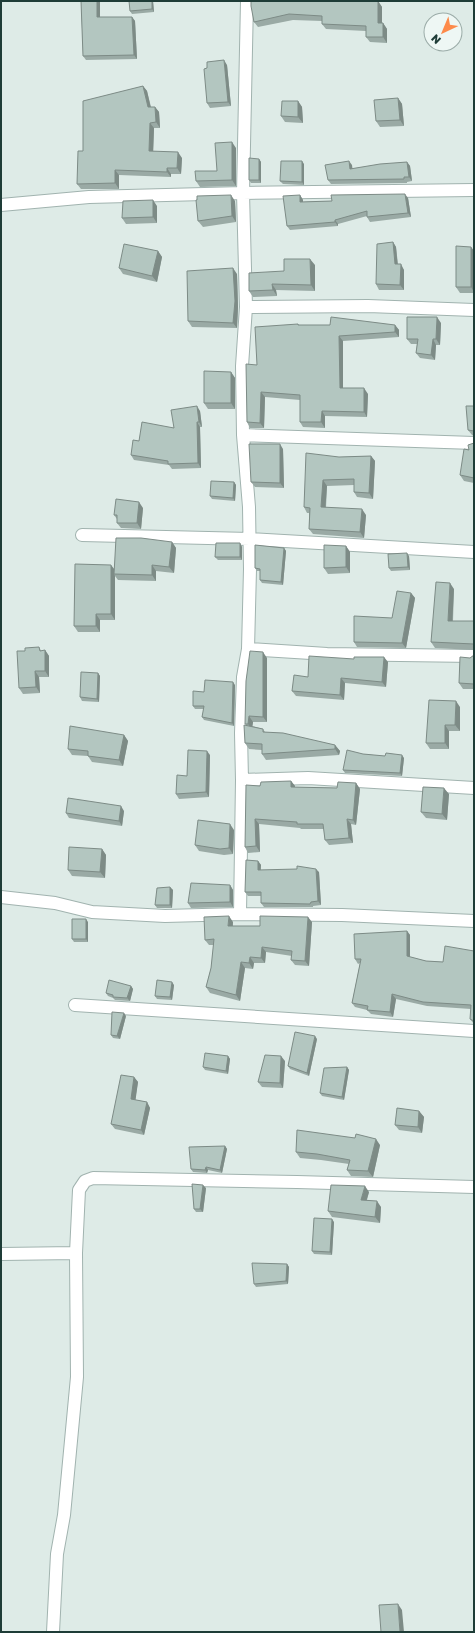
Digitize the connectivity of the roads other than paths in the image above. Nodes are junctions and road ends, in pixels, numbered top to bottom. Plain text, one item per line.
1 (247, 1) edge
2 (474, 190) edge
3 (243, 193) junction
4 (1, 205) edge
5 (246, 307) junction
6 (474, 310) edge
7 (242, 435) junction
8 (474, 443) edge
9 (82, 535) dead end
10 (250, 539) junction
11 (474, 552) edge
12 (248, 649) junction
13 (474, 656) edge
14 (242, 780) junction
15 (474, 788) edge
16 (1, 897) edge
17 (240, 914) junction
18 (474, 921) edge
19 (75, 1005) dead end
20 (474, 1031) edge
21 (474, 1187) edge
22 (76, 1253) junction
23 (1, 1254) edge
24 (53, 1632) edge

1 - 3 street
2 - 3 street
3 - 4 street
3 - 5 street
5 - 6 street
5 - 7 street
7 - 8 street
7 - 10 street
9 - 10 street
10 - 11 street
10 - 12 street
12 - 13 street
12 - 14 street
14 - 15 street
14 - 17 street
16 - 17 street
17 - 18 street
19 - 20 street
21 - 22 street
22 - 23 street
22 - 24 street

